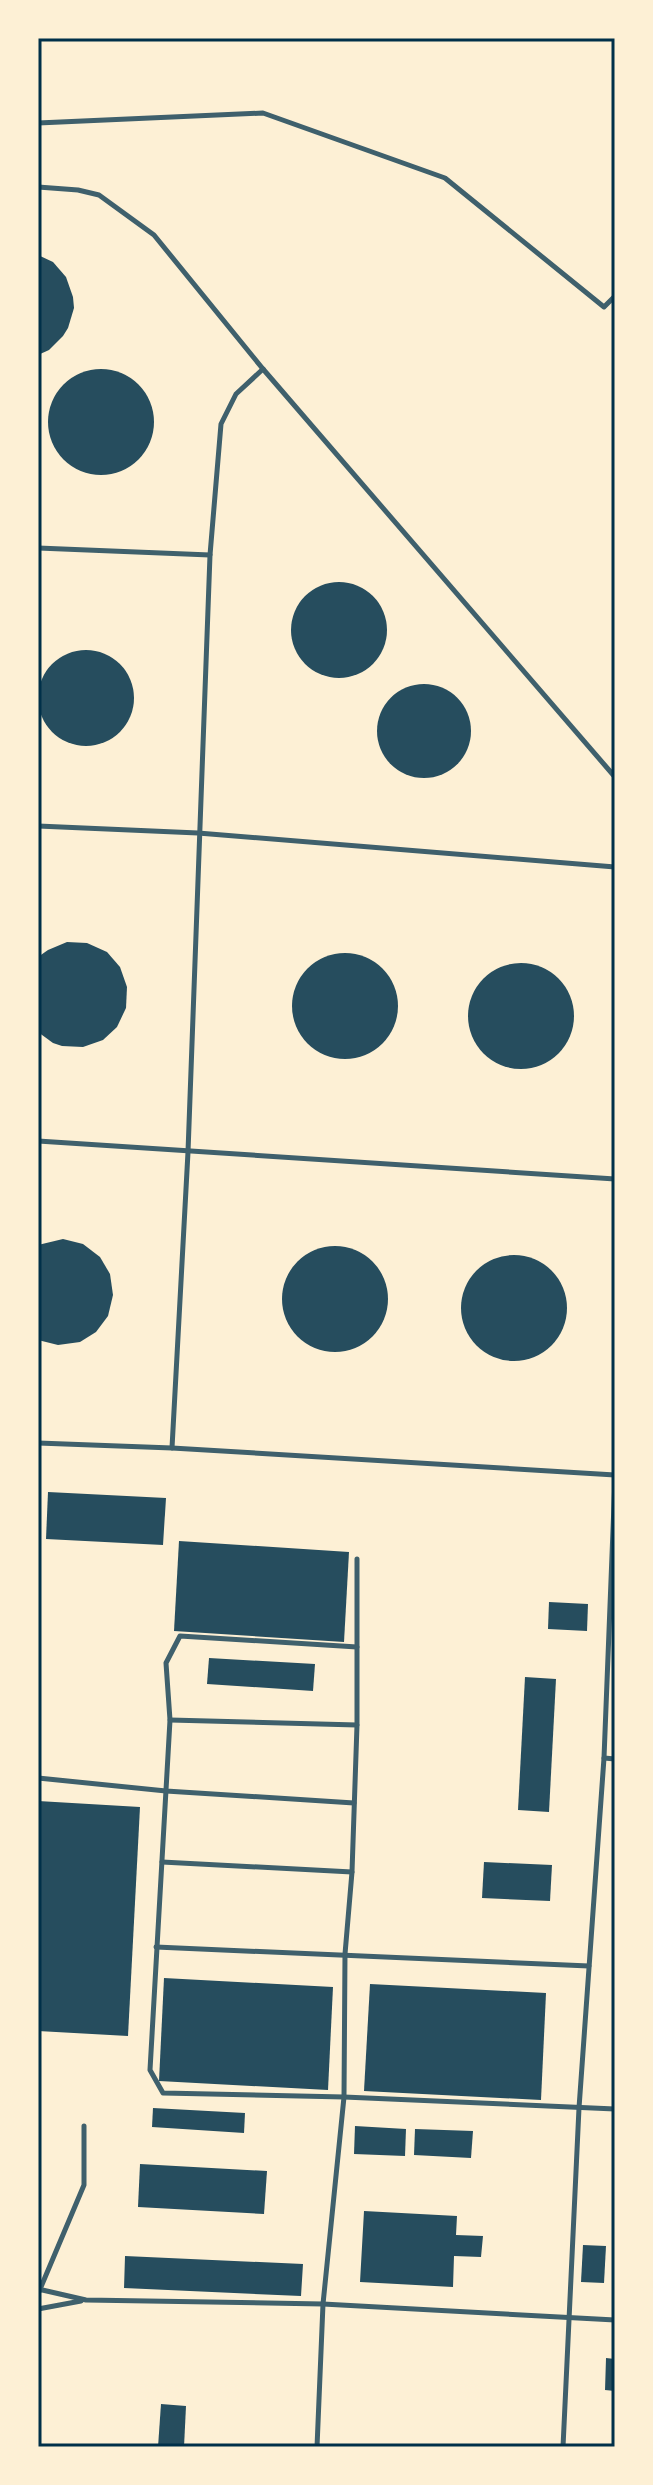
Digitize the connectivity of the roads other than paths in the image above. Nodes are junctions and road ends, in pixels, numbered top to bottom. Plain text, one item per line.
1 (38, 123) edge
2 (38, 187) edge
3 (615, 296) edge
4 (263, 369) junction
5 (38, 548) edge
6 (210, 555) junction
7 (615, 777) edge
8 (38, 826) edge
9 (198, 833) junction
10 (615, 867) edge
11 (38, 1141) edge
12 (188, 1152) junction
13 (615, 1179) edge
14 (38, 1443) edge
15 (172, 1448) junction
16 (615, 1477) edge
17 (357, 1559) dead end
18 (357, 1647) junction
19 (170, 1720) junction
20 (357, 1725) junction
21 (604, 1758) junction
22 (615, 1759) edge
23 (38, 1778) edge
24 (166, 1791) junction
25 (354, 1803) junction
26 (162, 1862) junction
27 (352, 1872) junction
28 (156, 1947) junction
29 (345, 1954) junction
30 (589, 1966) junction
31 (344, 2097) junction
32 (579, 2108) junction
33 (615, 2109) edge
34 (84, 2126) dead end
35 (38, 2291) edge
36 (86, 2300) junction
37 (323, 2304) junction
38 (38, 2309) edge
39 (569, 2318) junction
40 (615, 2320) edge
41 (317, 2447) edge
42 (563, 2447) edge

1 - 3 lane
2 - 4 lane
4 - 6 lane
4 - 7 lane
5 - 6 lane
6 - 9 lane
8 - 9 lane
9 - 10 lane
9 - 12 lane
11 - 12 lane
12 - 13 lane
12 - 15 lane
14 - 15 lane
15 - 16 lane
16 - 21 lane
17 - 18 lane
18 - 19 lane
18 - 20 lane
19 - 20 lane
19 - 24 lane
20 - 25 lane
21 - 22 lane
21 - 30 lane
23 - 24 lane
24 - 25 lane
24 - 26 lane
25 - 27 lane
26 - 27 lane
26 - 28 lane
27 - 29 lane
28 - 29 lane
28 - 31 lane
29 - 30 lane
29 - 31 lane
30 - 32 lane
31 - 32 lane
31 - 37 lane
32 - 33 lane
32 - 39 lane
34 - 35 lane
35 - 36 lane
36 - 37 lane
36 - 38 lane
37 - 39 lane
37 - 41 lane
39 - 40 lane
39 - 42 lane

